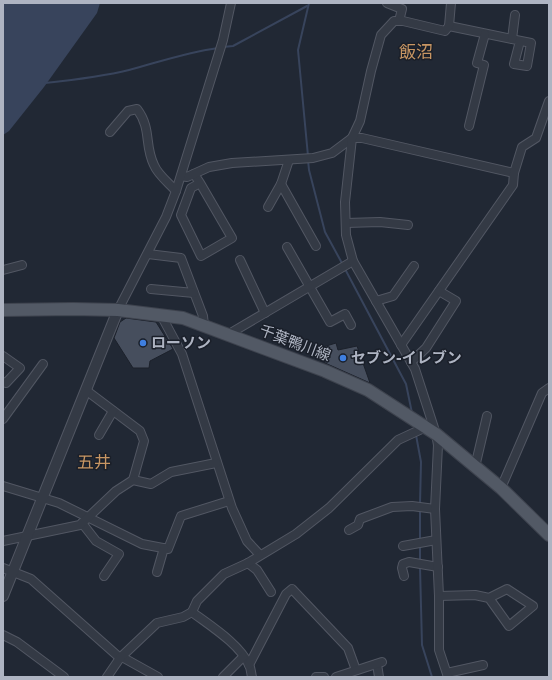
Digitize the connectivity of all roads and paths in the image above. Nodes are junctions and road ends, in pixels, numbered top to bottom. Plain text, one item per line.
1 (231, 3) edge
2 (387, 3) edge
3 (451, 3) edge
4 (515, 16) dead end
5 (399, 21) junction
6 (449, 26) junction
7 (485, 34) junction
8 (549, 101) edge
9 (469, 126) dead end
10 (110, 132) dead end
11 (352, 138) junction
12 (289, 160) junction
13 (194, 174) junction
14 (514, 174) junction
15 (181, 176) junction
16 (200, 182) junction
17 (281, 184) junction
18 (176, 191) junction
19 (268, 208) dead end
20 (346, 223) junction
21 (408, 225) dead end
22 (287, 246) dead end
23 (316, 246) dead end
24 (148, 254) junction
25 (240, 260) dead end
26 (353, 261) junction
27 (22, 265) dead end
28 (414, 266) dead end
29 (3, 270) edge
30 (310, 286) junction
31 (151, 289) dead end
32 (439, 290) junction
33 (194, 293) junction
34 (376, 301) junction
35 (3, 310) edge
36 (118, 310) junction
37 (265, 313) junction
38 (161, 315) junction
39 (204, 324) junction
40 (351, 325) dead end
41 (229, 334) junction
42 (401, 345) junction
43 (3, 356) edge
44 (411, 362) junction
45 (43, 364) dead end
46 (3, 382) edge
47 (549, 388) edge
48 (86, 391) junction
49 (114, 411) junction
50 (487, 416) dead end
51 (3, 420) edge
52 (426, 428) junction
53 (436, 434) junction
54 (99, 435) dead end
55 (216, 463) junction
56 (475, 467) junction
57 (133, 480) junction
58 (3, 486) edge
59 (501, 488) junction
60 (43, 498) junction
61 (229, 502) junction
62 (435, 509) junction
63 (85, 520) junction
64 (349, 530) dead end
65 (549, 535) edge
66 (28, 536) junction
67 (436, 540) junction
68 (3, 541) edge
69 (403, 546) dead end
70 (164, 548) junction
71 (260, 555) junction
72 (248, 563) junction
73 (438, 567) junction
74 (3, 568) edge
75 (13, 572) junction
76 (157, 572) dead end
77 (104, 576) dead end
78 (404, 576) dead end
79 (271, 592) dead end
80 (3, 596) edge
81 (439, 596) junction
82 (489, 598) junction
83 (192, 612) junction
84 (3, 635) edge
85 (243, 657) junction
86 (121, 658) junction
87 (249, 665) junction
88 (484, 665) dead end
89 (356, 670) junction
90 (448, 675) edge
91 (64, 677) edge
92 (107, 677) edge
93 (158, 677) edge
94 (222, 677) edge
95 (252, 677) edge
96 (316, 677) edge
97 (324, 677) edge
98 (336, 677) edge
99 (379, 677) edge

1 - 15 street
2 - 5 street
3 - 6 street
4 - 7 street
5 - 6 street
5 - 11 street
6 - 7 street
7 - 9 street
8 - 14 street
10 - 18 street
11 - 12 street
11 - 14 street
11 - 20 street
12 - 13 street
12 - 17 street
13 - 15 street
13 - 16 street
14 - 32 street
15 - 18 street
16 - 16 street
17 - 19 street
17 - 23 street
18 - 24 street
20 - 21 street
20 - 26 street
22 - 30 street
24 - 33 street
24 - 36 street
25 - 37 street
26 - 30 street
26 - 34 street
27 - 29 street
28 - 34 street
30 - 37 street
30 - 40 street
31 - 33 street
32 - 42 street
32 - 44 street
33 - 39 street
34 - 42 street
35 - 36 main road, 千葉鴨川線
36 - 38 main road, 千葉鴨川線
36 - 48 street
37 - 41 street
38 - 39 main road, 千葉鴨川線
38 - 55 street
39 - 41 main road, 千葉鴨川線
41 - 52 main road, 千葉鴨川線
42 - 44 street
43 - 46 street
44 - 53 street
45 - 51 street
47 - 59 street
48 - 49 street
48 - 60 street
49 - 54 street
49 - 57 street
50 - 56 street
52 - 53 main road, 千葉鴨川線
52 - 71 street
53 - 56 main road, 千葉鴨川線
53 - 62 street
55 - 57 street
55 - 61 street
56 - 59 main road, 千葉鴨川線
57 - 63 street
58 - 60 street
59 - 65 main road, 千葉鴨川線
60 - 63 street
60 - 66 street
61 - 70 street
61 - 71 street
62 - 64 street
62 - 67 street
63 - 66 street
63 - 70 street
63 - 77 street
66 - 68 street
66 - 75 street
67 - 69 street
67 - 73 street
70 - 76 street
71 - 72 street
72 - 79 street
72 - 83 street
73 - 78 street
73 - 81 street
74 - 75 street
75 - 80 street
75 - 86 street
81 - 82 street
81 - 90 street
82 - 82 street
83 - 85 street
83 - 86 street
84 - 91 street
85 - 87 street
85 - 94 street
86 - 92 street
86 - 93 street
87 - 89 street
87 - 95 street
88 - 90 street
89 - 98 street
89 - 99 street
96 - 97 street

